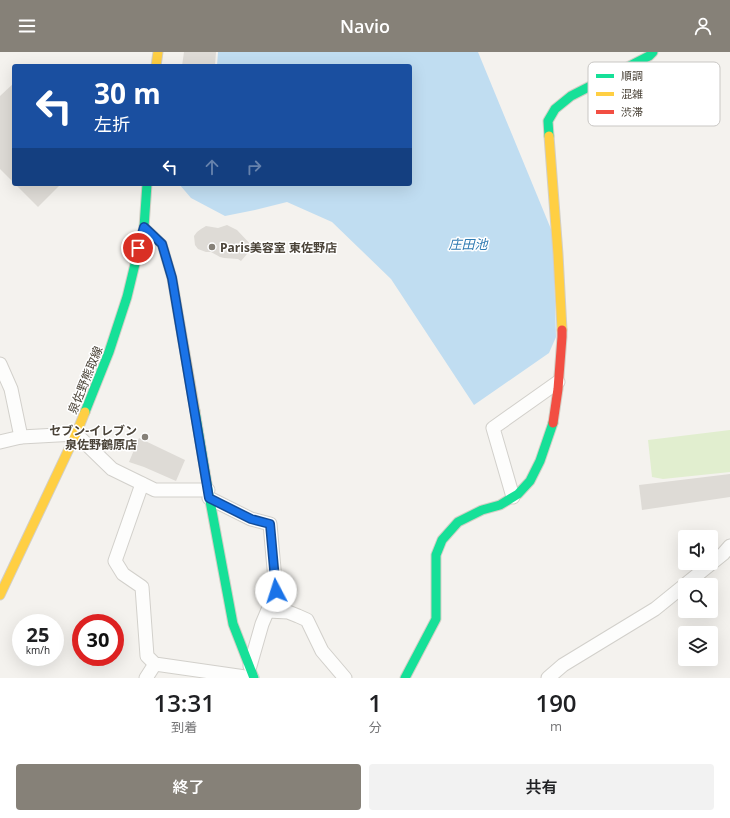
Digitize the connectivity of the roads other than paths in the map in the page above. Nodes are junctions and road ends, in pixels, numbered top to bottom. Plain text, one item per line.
1 (158, 52) edge
2 (653, 52) edge
3 (637, 62) edge
4 (156, 64) edge
5 (588, 87) edge
6 (147, 186) edge
7 (144, 227) junction
8 (0, 364) edge
9 (558, 382) junction
10 (76, 434) junction
11 (21, 437) junction
12 (0, 442) edge
13 (142, 484) junction
14 (208, 494) junction
15 (513, 497) junction
16 (730, 546) edge
17 (0, 595) edge
18 (268, 610) junction
19 (155, 664) junction
20 (252, 674) edge
21 (146, 678) edge
22 (344, 678) edge
23 (405, 678) edge
24 (548, 678) edge

1 - 4 street
2 - 3 street
5 - 9 street
6 - 7 street, 泉佐野熊取線
7 - 10 street, 泉佐野熊取線
7 - 14 street
8 - 11 street
9 - 15 street
9 - 15 street
10 - 11 street
10 - 13 street
10 - 17 street, 泉佐野熊取線
11 - 12 street
13 - 14 street
13 - 19 street
14 - 18 street
14 - 20 street
15 - 23 street
16 - 24 street
18 - 20 street
18 - 22 street
19 - 20 street
19 - 21 street

